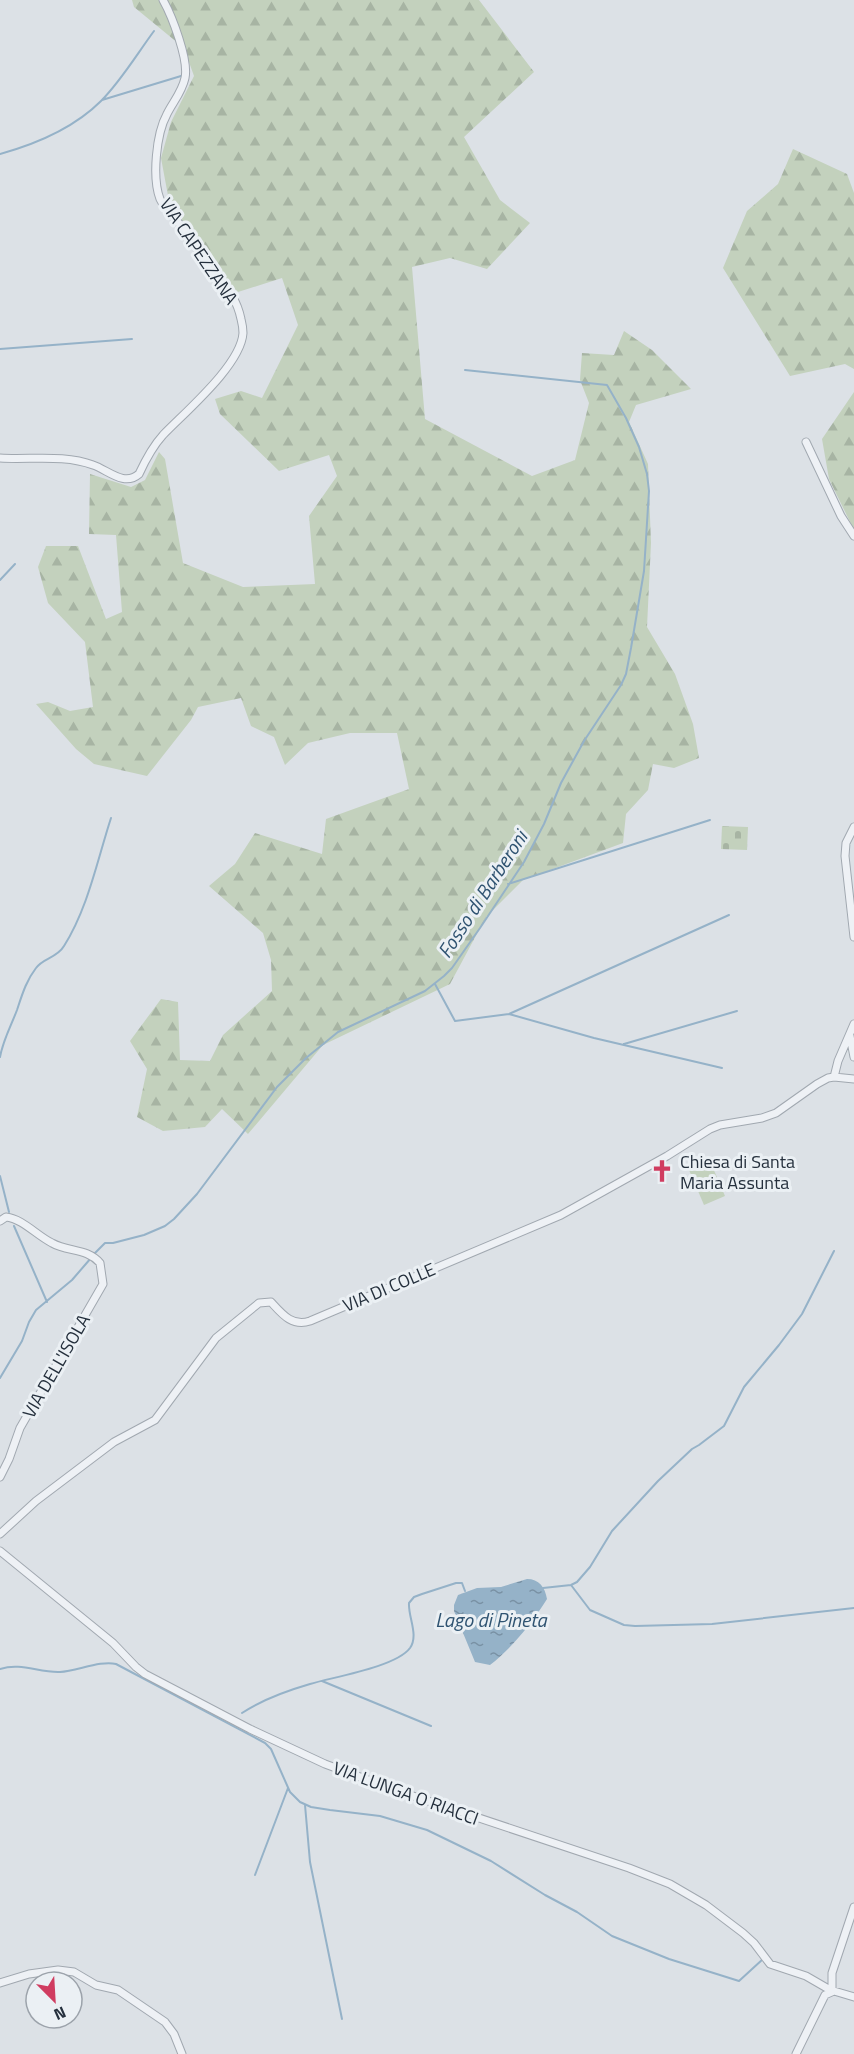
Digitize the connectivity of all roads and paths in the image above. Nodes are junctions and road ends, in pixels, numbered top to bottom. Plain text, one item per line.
1 (163, 0) edge
2 (806, 442) dead end
3 (0, 458) edge
4 (854, 536) edge
5 (854, 827) edge
6 (854, 937) edge
7 (854, 1024) edge
8 (850, 1034) junction
9 (854, 1057) edge
10 (834, 1077) junction
11 (854, 1079) edge
12 (0, 1221) edge
13 (0, 1477) edge
14 (0, 1534) edge
15 (0, 1551) edge
16 (854, 1907) edge
17 (0, 1983) edge
18 (832, 1991) junction
19 (852, 1996) edge
20 (182, 2054) edge
21 (796, 2054) edge

1 - 3 street, VIA CAPEZZANA
2 - 4 street
5 - 6 street
7 - 8 street
8 - 9 street
8 - 10 street
10 - 11 street
10 - 14 street, VIA DI COLLE
12 - 13 street, VIA DELL'ISOLA
15 - 18 street, VIA LUNGA O RIACCI
16 - 18 street
17 - 20 street
18 - 19 street, VIA LUNGA O RIACCI
18 - 21 street

